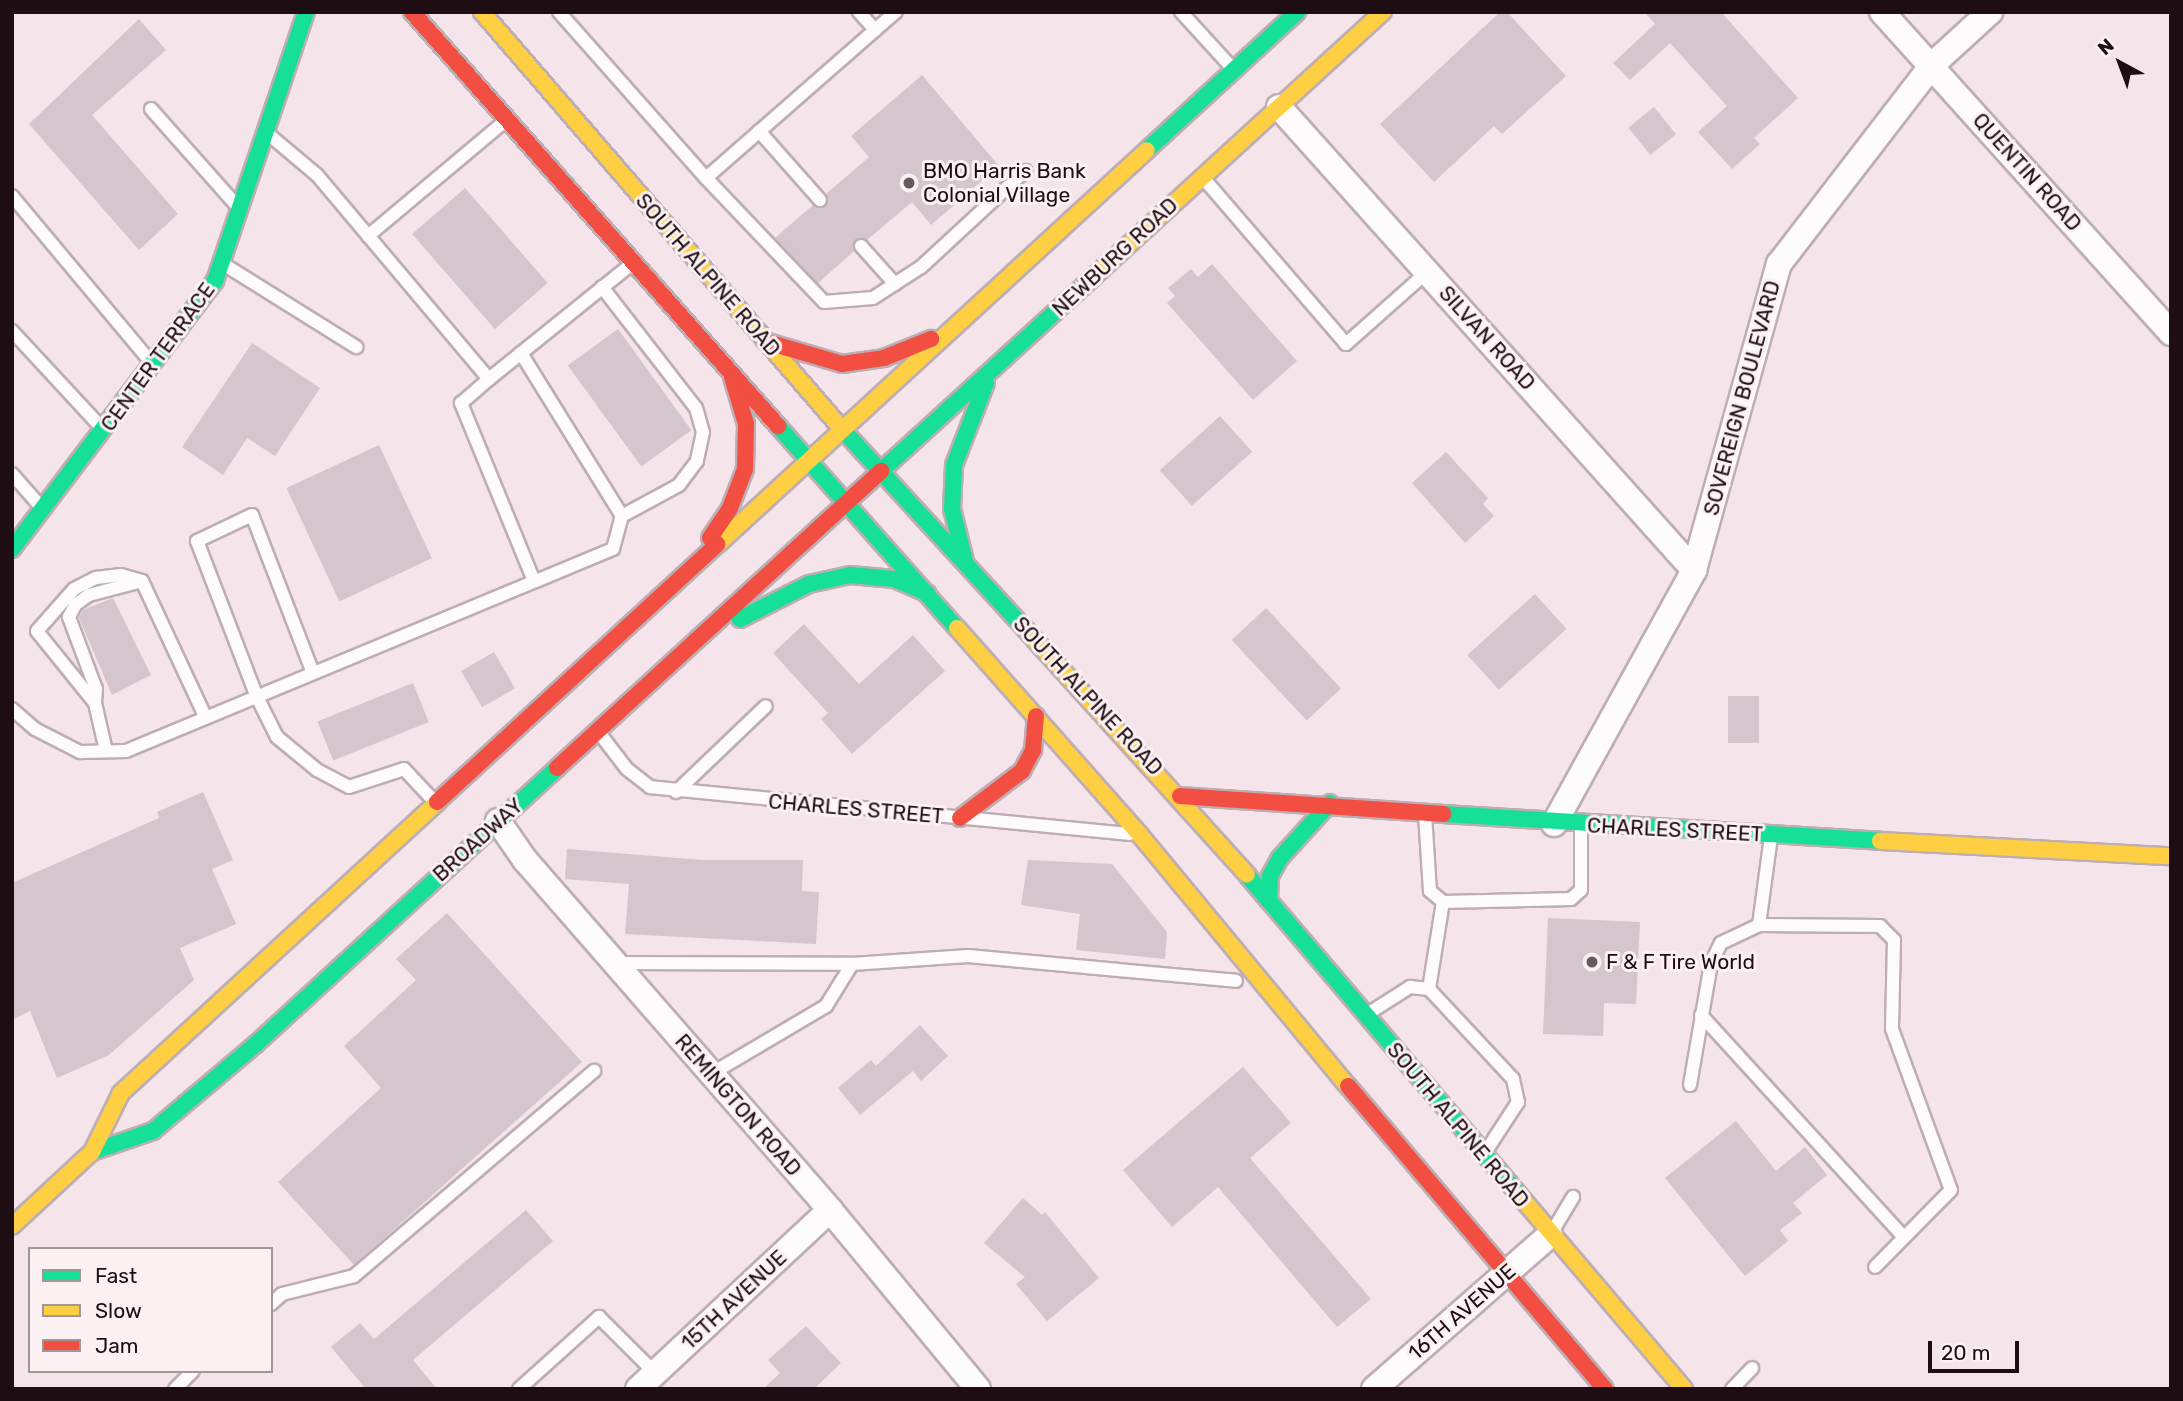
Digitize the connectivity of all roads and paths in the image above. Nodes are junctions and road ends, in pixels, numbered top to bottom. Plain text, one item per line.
1 (293, 12) edge
2 (306, 12) edge
3 (412, 12) edge
4 (482, 12) edge
5 (559, 12) edge
6 (859, 12) edge
7 (896, 12) edge
8 (1181, 12) edge
9 (1297, 12) edge
10 (1383, 12) edge
11 (1882, 12) edge
12 (1990, 12) edge
13 (875, 30) junction
14 (293, 51) junction
15 (1932, 65) junction
16 (1234, 70) junction
17 (1279, 107) junction
18 (151, 109) dead end
19 (506, 120) junction
20 (760, 131) junction
21 (266, 132) junction
22 (1026, 171) dead end
23 (1203, 177) junction
24 (706, 178) junction
25 (12, 195) edge
26 (820, 200) dead end
27 (240, 209) junction
28 (368, 236) junction
29 (861, 246) dead end
30 (633, 262) junction
31 (221, 263) junction
32 (1427, 272) junction
33 (895, 284) junction
34 (602, 287) junction
35 (955, 328) junction
36 (12, 331) edge
37 (2171, 333) edge
38 (764, 340) junction
39 (356, 347) dead end
40 (521, 353) junction
41 (153, 364) junction
42 (994, 368) junction
43 (730, 370) junction
44 (489, 379) junction
45 (104, 430) junction
46 (842, 431) junction
47 (811, 461) junction
48 (880, 473) junction
49 (12, 474) edge
50 (848, 502) junction
51 (44, 510) junction
52 (622, 516) junction
53 (12, 549) edge
54 (966, 564) junction
55 (694, 566) junction
56 (1694, 570) junction
57 (142, 581) junction
58 (534, 581) junction
59 (930, 594) junction
60 (680, 656) junction
61 (313, 673) junction
62 (257, 697) junction
63 (95, 703) junction
64 (766, 706) dead end
65 (12, 709) edge
66 (1036, 716) junction
67 (206, 718) junction
68 (598, 730) junction
69 (106, 751) junction
70 (676, 792) junction
71 (1180, 796) junction
72 (435, 802) junction
73 (1330, 803) junction
74 (1425, 812) junction
75 (960, 818) junction
76 (498, 821) junction
77 (1554, 824) junction
78 (1581, 825) junction
79 (1140, 835) junction
80 (1771, 835) junction
81 (2171, 856) edge
82 (1269, 901) junction
83 (1443, 902) junction
84 (1759, 925) junction
85 (614, 963) junction
86 (852, 964) junction
87 (1236, 981) dead end
88 (1429, 989) junction
89 (1366, 1015) junction
90 (1701, 1015) junction
91 (594, 1071) dead end
92 (711, 1074) junction
93 (1690, 1085) dead end
94 (92, 1152) junction
95 (1484, 1154) junction
96 (1573, 1198) dead end
97 (830, 1210) junction
98 (12, 1226) edge
99 (1550, 1235) junction
100 (1904, 1237) junction
101 (1875, 1267) dead end
102 (1504, 1275) junction
103 (273, 1302) edge
104 (1752, 1368) dead end
105 (192, 1373) edge
106 (647, 1381) edge
107 (175, 1389) edge
108 (519, 1389) edge
109 (978, 1389) edge
110 (1374, 1389) edge
111 (1605, 1389) edge
112 (1684, 1389) edge
113 (1732, 1389) edge

1 - 14 main road
2 - 14 main road, CENTER TERRACE
3 - 19 main road
4 - 38 main road, SOUTH ALPINE ROAD
5 - 24 lane
6 - 13 lane
7 - 13 lane
8 - 16 lane
9 - 16 main road
10 - 17 main road, NEWBURG ROAD
11 - 15 street, QUENTIN ROAD
12 - 15 street, SOVEREIGN BOULEVARD
13 - 20 lane
14 - 21 main road, CENTER TERRACE
15 - 37 street, QUENTIN ROAD
15 - 56 street, SOVEREIGN BOULEVARD
16 - 35 main road
17 - 23 main road, NEWBURG ROAD
17 - 32 street, SILVAN ROAD
18 - 27 lane
19 - 28 lane
19 - 30 main road
20 - 24 lane
20 - 26 lane
21 - 27 main road, CENTER TERRACE
21 - 28 lane
22 - 33 lane
23 - 32 lane
23 - 42 main road, NEWBURG ROAD
24 - 33 lane
25 - 41 lane
27 - 31 main road, CENTER TERRACE
28 - 44 lane
29 - 33 lane
30 - 34 lane
30 - 43 main road
31 - 39 lane
31 - 41 main road, CENTER TERRACE
32 - 56 street, SILVAN ROAD
34 - 40 lane
34 - 52 lane
35 - 38 main road
35 - 46 main road
36 - 45 lane
38 - 46 main road, SOUTH ALPINE ROAD
40 - 44 lane
40 - 52 lane
41 - 45 main road, CENTER TERRACE
42 - 48 main road, NEWBURG ROAD
42 - 54 main road
43 - 47 main road
43 - 55 main road
44 - 58 lane
45 - 51 main road, CENTER TERRACE
46 - 47 main road
46 - 48 main road, SOUTH ALPINE ROAD
47 - 50 main road
47 - 55 main road, BROADWAY
48 - 50 main road, NEWBURG ROAD
48 - 54 main road, SOUTH ALPINE ROAD
49 - 51 lane
50 - 59 main road
50 - 60 main road, BROADWAY
51 - 53 main road, CENTER TERRACE
52 - 58 lane
54 - 71 main road, SOUTH ALPINE ROAD
55 - 72 main road, BROADWAY
56 - 77 street, SOVEREIGN BOULEVARD
57 - 63 lane
57 - 63 lane
57 - 67 lane
58 - 61 lane
59 - 60 main road
59 - 66 main road
60 - 68 main road, BROADWAY
61 - 62 lane
61 - 62 lane
62 - 67 lane
62 - 72 lane
63 - 69 lane
64 - 70 lane
65 - 69 lane
66 - 75 main road
66 - 79 main road
67 - 69 lane
68 - 70 lane, CHARLES STREET
68 - 76 main road, BROADWAY
70 - 75 lane, CHARLES STREET
71 - 73 main road, CHARLES STREET
71 - 82 main road, SOUTH ALPINE ROAD
72 - 94 main road, BROADWAY
73 - 74 main road, CHARLES STREET
73 - 82 main road
74 - 77 main road, CHARLES STREET
74 - 83 lane
75 - 79 lane, CHARLES STREET
76 - 85 street, REMINGTON ROAD
76 - 94 main road, BROADWAY
77 - 78 main road, CHARLES STREET
78 - 80 main road, CHARLES STREET
78 - 83 lane
79 - 102 main road
80 - 81 main road, CHARLES STREET
80 - 84 lane
82 - 89 main road, SOUTH ALPINE ROAD
83 - 88 lane
84 - 90 lane
84 - 100 lane
85 - 86 lane
85 - 92 street, REMINGTON ROAD
86 - 87 lane
86 - 92 lane
88 - 89 lane
88 - 95 lane
89 - 95 main road, SOUTH ALPINE ROAD
90 - 93 lane
90 - 100 lane
91 - 103 lane
92 - 97 street, REMINGTON ROAD
94 - 98 main road, BROADWAY
95 - 99 main road, SOUTH ALPINE ROAD
96 - 99 lane
97 - 106 street, 15TH AVENUE
97 - 109 street, REMINGTON ROAD
99 - 102 street, 16TH AVENUE
99 - 112 main road, SOUTH ALPINE ROAD
100 - 101 lane
102 - 110 street, 16TH AVENUE
102 - 111 main road
104 - 113 lane
105 - 107 lane
106 - 108 lane

